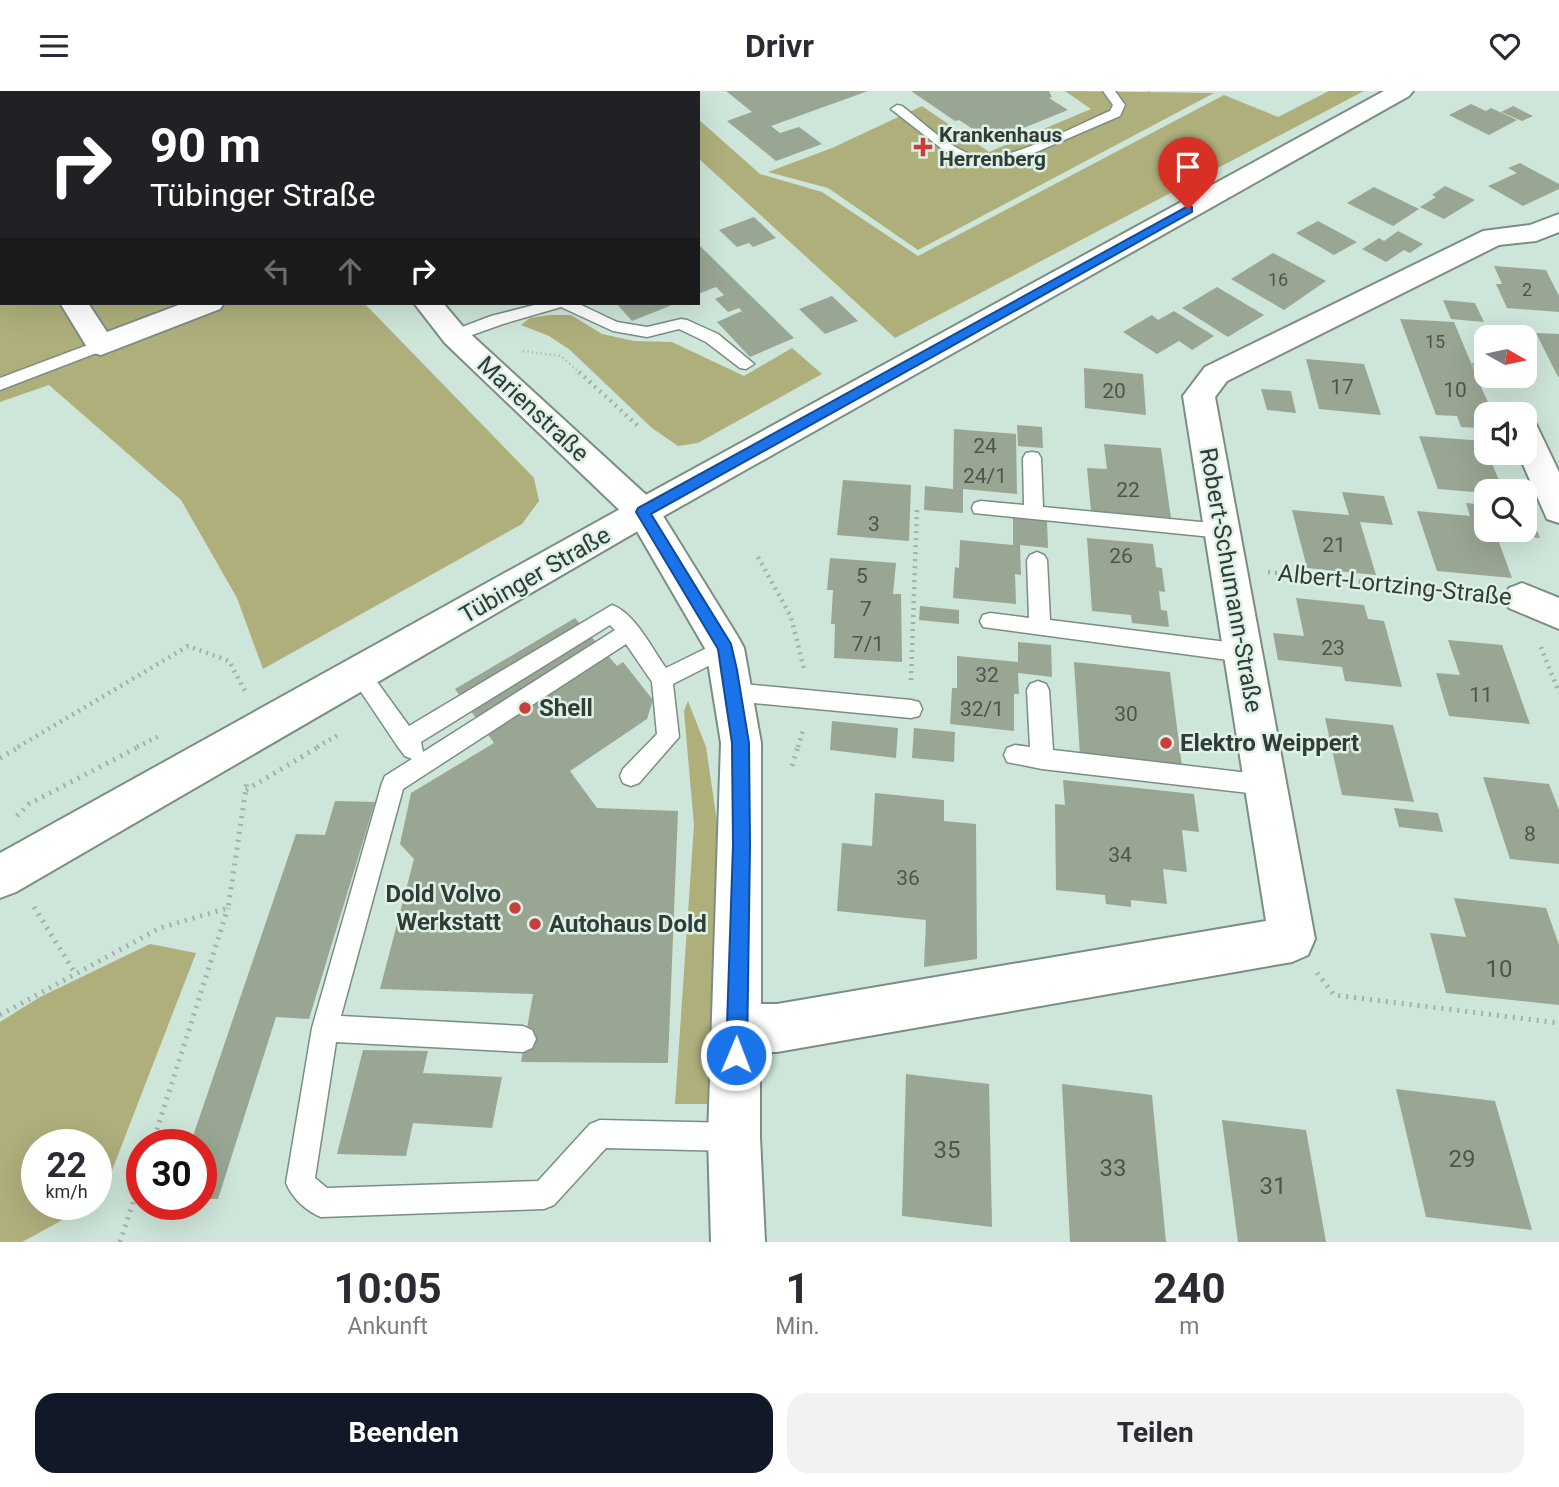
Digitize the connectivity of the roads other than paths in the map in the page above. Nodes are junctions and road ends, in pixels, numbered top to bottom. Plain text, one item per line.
1 (1109, 91) edge
2 (1401, 91) edge
3 (897, 109) dead end
4 (1551, 233) edge
5 (75, 305) edge
6 (205, 305) edge
7 (430, 305) edge
8 (552, 305) edge
9 (569, 305) edge
10 (455, 336) junction
11 (102, 345) junction
12 (746, 364) dead end
13 (0, 384) edge
14 (1032, 458) dead end
15 (1537, 460) edge
16 (981, 508) dead end
17 (1559, 510) edge
18 (643, 512) junction
19 (1034, 513) junction
20 (1225, 550) junction
21 (1037, 560) dead end
22 (1522, 598) road end
23 (1559, 614) edge
24 (990, 621) dead end
25 (1040, 628) junction
26 (629, 632) junction
27 (1243, 653) junction
28 (729, 670) junction
29 (360, 674) junction
30 (662, 680) junction
31 (1038, 690) dead end
32 (911, 709) road end
33 (406, 740) junction
34 (1015, 755) dead end
35 (1042, 759) junction
36 (425, 763) junction
37 (631, 776) dead end
38 (1266, 785) junction
39 (0, 877) edge
40 (326, 1028) junction
41 (737, 1028) junction
42 (523, 1039) dead end
43 (734, 1137) junction
44 (738, 1242) edge

1 - 3 lane
2 - 18 street, Tübinger Straße
4 - 20 street, Robert-Schumann-Straße
5 - 11 street
6 - 11 street
7 - 10 street, Marienstraße
8 - 10 lane
9 - 12 lane
10 - 18 street, Marienstraße
11 - 13 lane
14 - 19 lane
15 - 17 street
16 - 19 lane
18 - 28 street, Marienstraße
18 - 29 street, Tübinger Straße
19 - 20 lane
20 - 27 street, Robert-Schumann-Straße
21 - 25 lane
22 - 23 street, Albert-Lortzing-Straße
24 - 25 lane
25 - 27 lane
26 - 30 lane
26 - 33 lane
26 - 36 lane
27 - 38 street, Robert-Schumann-Straße
28 - 30 lane
28 - 32 lane
28 - 41 street
29 - 33 lane
29 - 39 street, Tübinger Straße
30 - 37 lane
31 - 35 lane
33 - 36 lane
34 - 35 lane
35 - 38 lane
36 - 40 lane
38 - 41 street, Robert-Schumann-Straße
40 - 42 lane
40 - 43 lane
41 - 43 street
43 - 44 street

